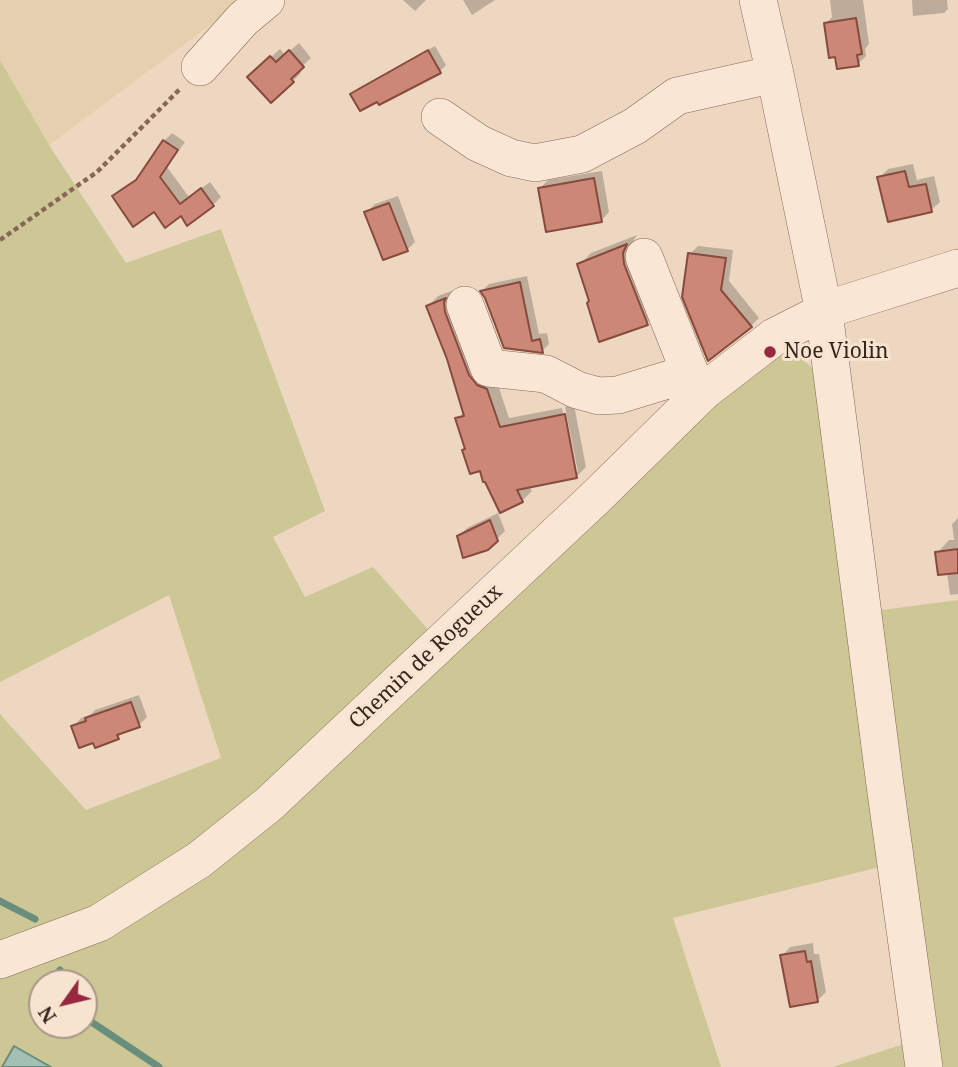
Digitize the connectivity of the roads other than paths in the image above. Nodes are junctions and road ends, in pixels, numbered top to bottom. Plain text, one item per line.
1 (266, 0) edge
2 (758, 0) edge
3 (200, 67) road end
4 (775, 74) junction
5 (440, 117) dead end
6 (644, 257) dead end
7 (958, 268) edge
8 (465, 305) dead end
9 (824, 312) junction
10 (697, 382) junction
11 (0, 960) edge
12 (924, 1067) edge

1 - 3 street
2 - 4 street
4 - 5 street
4 - 9 street
6 - 10 street
7 - 9 street, Chemin de Rogueux
8 - 10 street
9 - 10 street, Chemin de Rogueux
9 - 12 street
10 - 11 street, Chemin de Rogueux

